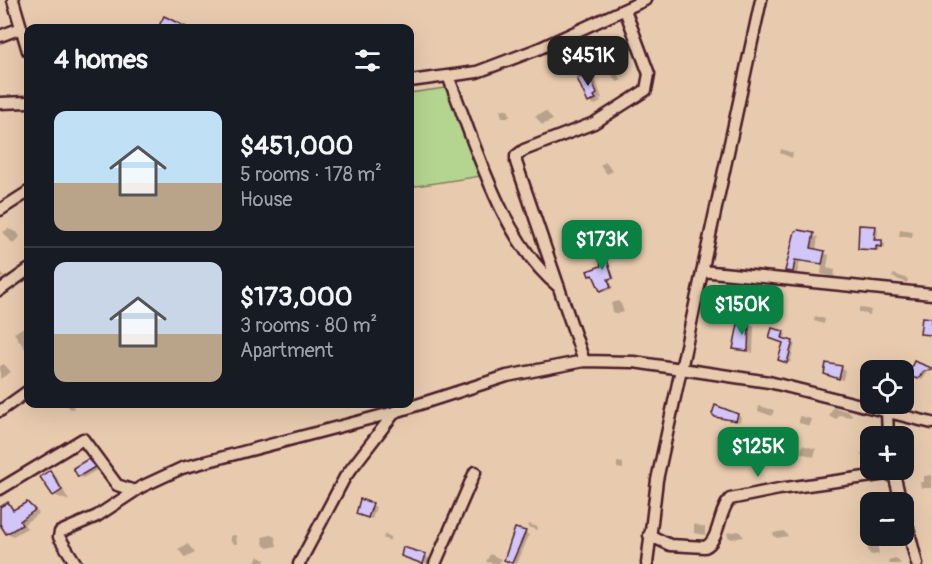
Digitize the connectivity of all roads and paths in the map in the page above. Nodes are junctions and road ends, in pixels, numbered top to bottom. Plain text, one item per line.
1 (13, 0) edge
2 (645, 0) edge
3 (761, 0) edge
4 (625, 10) junction
5 (21, 28) junction
6 (0, 36) edge
7 (24, 38) edge
8 (448, 76) junction
9 (414, 80) edge
10 (24, 102) edge
11 (0, 103) edge
12 (24, 195) edge
13 (0, 210) edge
14 (702, 271) junction
15 (24, 273) edge
16 (559, 287) junction
17 (0, 290) edge
18 (932, 294) edge
19 (584, 361) junction
20 (680, 368) junction
21 (24, 394) edge
22 (860, 405) edge
23 (414, 406) edge
24 (407, 408) edge
25 (0, 411) edge
26 (395, 412) junction
27 (895, 414) edge
28 (932, 423) edge
29 (475, 472) dead end
30 (860, 477) edge
31 (2, 484) edge
32 (135, 491) junction
33 (649, 535) junction
34 (912, 546) edge
35 (76, 564) edge
36 (299, 564) edge
37 (435, 564) edge
38 (646, 564) edge
39 (917, 564) edge

1 - 5 street
2 - 4 street
3 - 14 street
4 - 8 street
4 - 16 street
5 - 6 street
5 - 7 street
8 - 9 street
8 - 16 street
10 - 11 street
12 - 13 street
14 - 18 street
14 - 20 street
15 - 17 street
16 - 19 street
19 - 20 street
19 - 23 street
20 - 22 street
20 - 33 street
21 - 25 street
24 - 26 street
26 - 32 street
26 - 36 street
27 - 28 street
29 - 37 street
30 - 33 street
31 - 32 street
32 - 35 street
33 - 38 street
34 - 39 street

